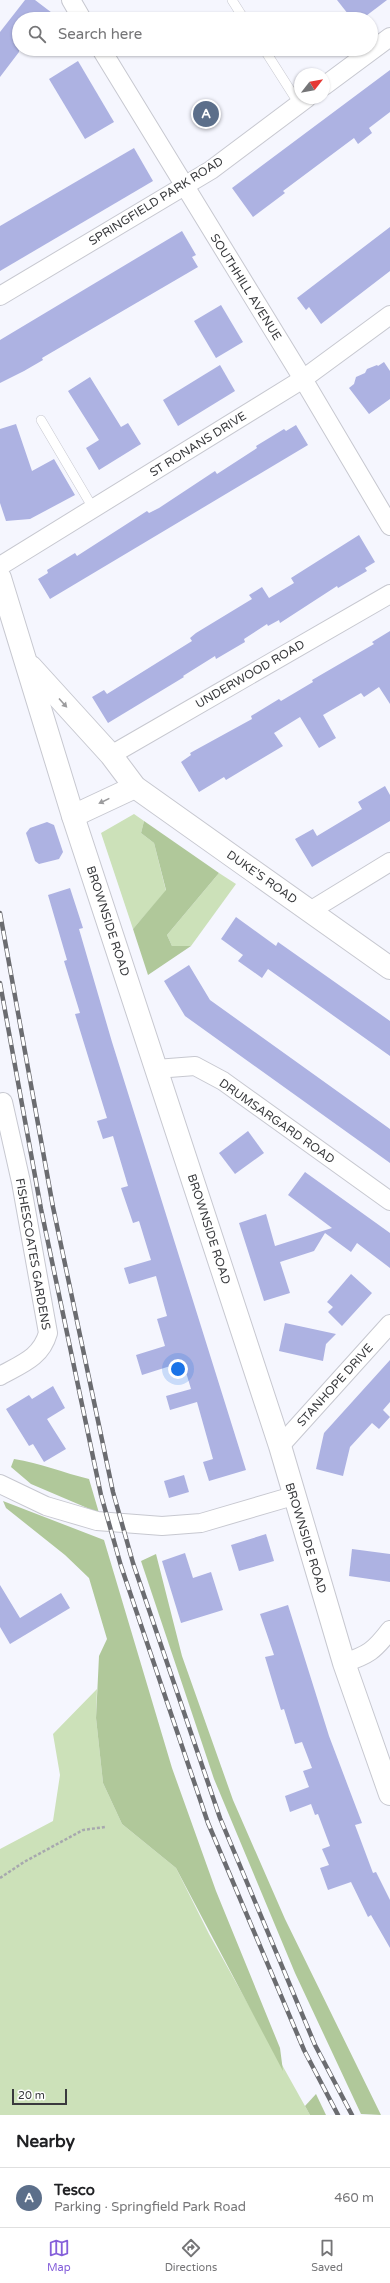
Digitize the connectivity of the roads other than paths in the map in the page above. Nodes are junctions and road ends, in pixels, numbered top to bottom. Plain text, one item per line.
1 (71, 0) edge
2 (232, 0) edge
3 (78, 12) edge
4 (240, 12) edge
5 (390, 37) edge
6 (378, 46) edge
7 (105, 56) edge
8 (269, 56) edge
9 (364, 56) edge
10 (330, 82) edge
11 (294, 89) edge
12 (299, 104) edge
13 (184, 186) junction
14 (0, 296) edge
15 (390, 315) edge
16 (303, 379) junction
17 (41, 420) dead end
18 (93, 508) junction
19 (390, 526) edge
20 (0, 566) edge
21 (0, 578) edge
22 (390, 594) edge
23 (28, 663) junction
24 (111, 755) junction
25 (135, 787) junction
26 (73, 816) junction
27 (390, 862) edge
28 (310, 911) junction
29 (390, 968) edge
30 (156, 1070) junction
31 (3, 1102) dead end
32 (5, 1133) edge
33 (390, 1201) edge
34 (390, 1324) edge
35 (0, 1376) edge
36 (280, 1446) junction
37 (0, 1484) edge
38 (293, 1496) junction
39 (390, 1630) edge
40 (344, 1663) junction
41 (390, 1794) edge

1 - 3 street
2 - 4 lane
5 - 6 street
7 - 13 street, SOUTHHILL AVENUE
8 - 11 lane
9 - 10 street
12 - 13 street, SPRINGFIELD PARK ROAD
13 - 14 street, SPRINGFIELD PARK ROAD
13 - 16 street, SOUTHHILL AVENUE
15 - 16 street, ST RONANS DRIVE
16 - 18 street, ST RONANS DRIVE
16 - 19 street, SOUTHHILL AVENUE
17 - 18 lane
18 - 20 street, ST RONANS DRIVE
21 - 23 street, DUKE'S ROAD
22 - 24 street, UNDERWOOD ROAD
23 -> 24 street, DUKE'S ROAD
23 - 26 street, BROWNSIDE ROAD
24 - 25 street, DUKE'S ROAD
25 -> 26 street
25 - 28 street, DUKE'S ROAD
26 - 30 street, BROWNSIDE ROAD
27 - 28 street
28 - 29 street, DUKE'S ROAD
30 - 33 street, DRUMSARGARD ROAD
30 - 36 street, BROWNSIDE ROAD
31 - 32 street, FISHESCOATES GARDENS
32 - 35 street, FISHESCOATES GARDENS
34 - 36 street, STANHOPE DRIVE
36 - 38 street, BROWNSIDE ROAD
37 - 38 street
38 - 40 street, BROWNSIDE ROAD
39 - 40 street
40 - 41 street, BROWNSIDE ROAD

